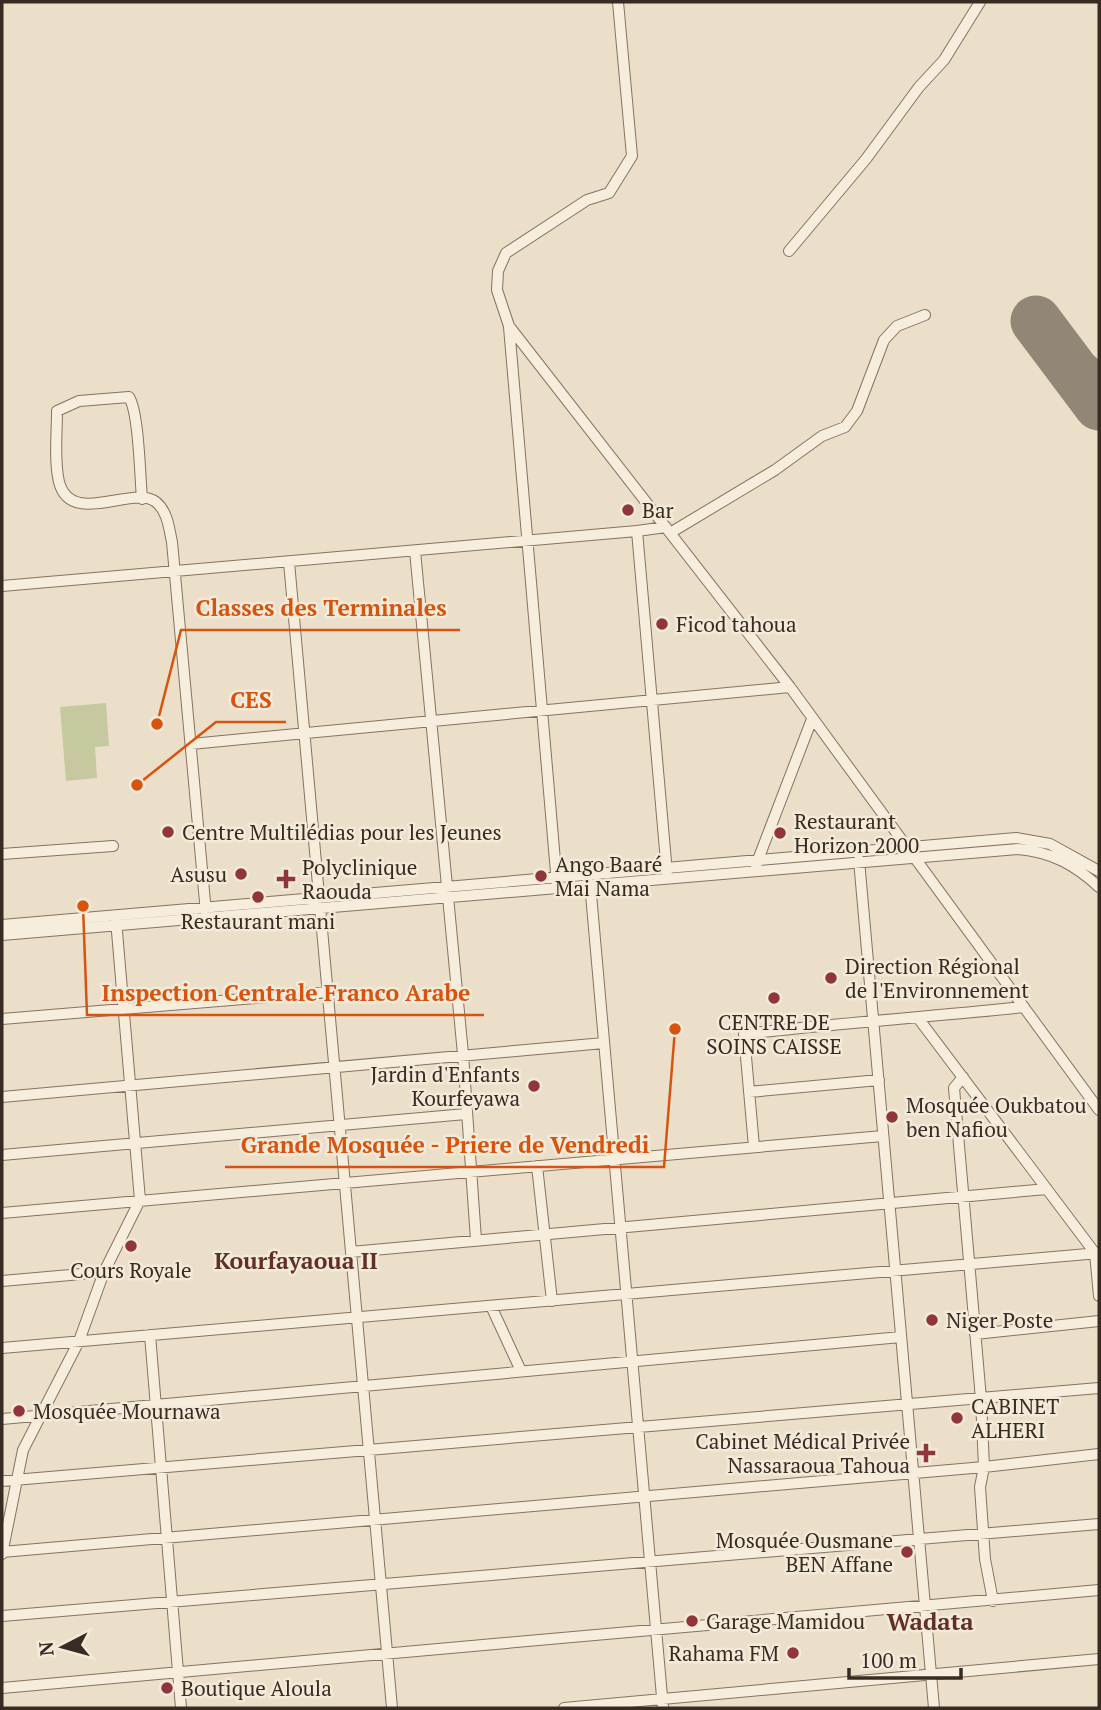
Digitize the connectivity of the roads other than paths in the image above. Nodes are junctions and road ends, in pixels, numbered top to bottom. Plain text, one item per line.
1 (618, 2) edge
2 (980, 2) edge
3 (789, 251) dead end
4 (925, 315) dead end
5 (509, 326) junction
6 (142, 499) dead end
7 (668, 530) junction
8 (637, 531) junction
9 (527, 541) junction
10 (415, 551) junction
11 (289, 562) junction
12 (173, 572) junction
13 (2, 586) edge
14 (790, 687) junction
15 (650, 700) junction
16 (542, 710) junction
17 (812, 719) junction
18 (431, 720) junction
19 (304, 732) junction
20 (191, 744) junction
21 (113, 846) dead end
22 (908, 848) junction
23 (2, 854) edge
24 (859, 858) junction
25 (916, 858) junction
26 (758, 860) junction
27 (1099, 871) edge
28 (753, 872) junction
29 (667, 875) junction
30 (590, 881) junction
31 (556, 883) junction
32 (1099, 887) edge
33 (447, 892) junction
34 (320, 903) junction
35 (206, 912) junction
36 (116, 920) junction
37 (2, 925) edge
38 (2, 935) edge
39 (328, 992) junction
40 (1024, 1007) junction
41 (124, 1009) junction
42 (873, 1018) junction
43 (918, 1018) junction
44 (2, 1019) edge
45 (604, 1043) junction
46 (463, 1054) junction
47 (334, 1066) junction
48 (963, 1077) junction
49 (878, 1080) junction
50 (129, 1086) junction
51 (749, 1092) junction
52 (2, 1097) edge
53 (1099, 1110) edge
54 (466, 1114) junction
55 (340, 1124) junction
56 (883, 1136) junction
57 (134, 1143) junction
58 (754, 1147) junction
59 (2, 1155) edge
60 (614, 1159) junction
61 (537, 1166) junction
62 (470, 1172) junction
63 (345, 1182) junction
64 (1047, 1189) junction
65 (963, 1197) junction
66 (140, 1200) junction
67 (890, 1204) junction
68 (2, 1213) edge
69 (620, 1227) junction
70 (544, 1234) junction
71 (476, 1240) junction
72 (351, 1252) junction
73 (1097, 1253) edge
74 (969, 1264) junction
75 (895, 1270) junction
76 (104, 1272) junction
77 (2, 1281) edge
78 (626, 1294) junction
79 (1099, 1296) edge
80 (552, 1301) junction
81 (491, 1306) junction
82 (357, 1317) junction
83 (1099, 1321) edge
84 (975, 1334) junction
85 (150, 1335) junction
86 (901, 1337) junction
87 (79, 1341) junction
88 (2, 1348) edge
89 (632, 1361) junction
90 (521, 1371) junction
91 (363, 1386) junction
92 (1099, 1388) edge
93 (981, 1399) junction
94 (157, 1404) junction
95 (907, 1406) junction
96 (40, 1415) junction
97 (2, 1419) edge
98 (637, 1427) junction
99 (369, 1450) junction
100 (1099, 1454) edge
101 (162, 1467) junction
102 (984, 1467) junction
103 (912, 1472) junction
104 (16, 1480) junction
105 (2, 1481) edge
106 (644, 1496) junction
107 (375, 1519) junction
108 (1099, 1524) edge
109 (985, 1533) junction
110 (167, 1537) junction
111 (919, 1538) junction
112 (2, 1553) edge
113 (650, 1564) junction
114 (381, 1586) junction
115 (1099, 1590) edge
116 (172, 1601) junction
117 (993, 1601) junction
118 (925, 1608) junction
119 (2, 1616) edge
120 (656, 1632) junction
121 (387, 1654) junction
122 (1099, 1659) edge
123 (178, 1671) junction
124 (931, 1676) junction
125 (2, 1688) edge
126 (663, 1703) edge
127 (181, 1708) edge
128 (392, 1708) edge
129 (564, 1708) edge
130 (934, 1708) edge

1 - 5 street
2 - 3 street
4 - 7 street
5 - 7 street
5 - 9 street
6 - 12 street
7 - 8 street
7 - 14 street
8 - 9 street
8 - 15 street
9 - 10 street
9 - 16 street
10 - 11 street
10 - 18 street
11 - 12 street
11 - 19 street
12 - 13 street
12 - 20 street
14 - 15 street
14 - 17 street
15 - 16 street
15 - 29 street
16 - 18 street
16 - 31 street
17 - 22 street
17 - 26 street
18 - 19 street
18 - 33 street
19 - 20 street
19 - 34 street
20 - 35 street
21 - 23 street
22 - 24 street
22 - 25 street
22 - 27 street
24 - 25 street
24 - 26 street
24 - 28 street
24 - 42 street
25 - 32 street
25 - 40 street
26 - 28 street
26 - 29 street
28 - 29 street
29 - 30 street
30 - 31 street
30 - 45 street
31 - 33 street
33 - 34 street
33 - 46 street
34 - 35 street
34 - 39 street
35 - 36 street
36 - 37 street
36 - 38 street
36 - 41 street
39 - 41 street
39 - 47 street
40 - 43 street
40 - 53 street
41 - 44 street
41 - 50 street
42 - 43 street
42 - 49 street
42 - 51 street
43 - 48 street
45 - 46 street
45 - 60 street
46 - 47 street
46 - 54 street
47 - 50 street
47 - 55 street
48 - 64 street
48 - 65 street
49 - 51 street
49 - 56 street
50 - 52 street
50 - 57 street
51 - 58 street
54 - 55 street
54 - 62 street
55 - 57 street
55 - 63 street
56 - 58 street
56 - 67 street
57 - 59 street
57 - 66 street
58 - 60 street
60 - 61 street
60 - 69 street
61 - 62 street
61 - 70 street
62 - 63 street
62 - 71 street
63 - 66 street
63 - 72 street
64 - 65 street
64 - 73 street
65 - 67 street
65 - 74 street
66 - 68 street
66 - 76 street
67 - 69 street
67 - 75 street
69 - 70 street
69 - 78 street
70 - 71 street
70 - 80 street
71 - 72 street
72 - 82 street
73 - 74 street
73 - 79 street
74 - 75 street
74 - 84 street
75 - 78 street
75 - 86 street
76 - 77 street
76 - 87 street
78 - 80 street
78 - 89 street
80 - 81 street
81 - 82 street
81 - 90 street
82 - 85 street
82 - 91 street
83 - 84 street
84 - 93 street
85 - 87 street
85 - 94 street
86 - 89 street
86 - 95 street
87 - 88 street
87 - 96 street
89 - 90 street
89 - 98 street
90 - 91 street
91 - 94 street
91 - 99 street
92 - 93 street
93 - 95 street
93 - 102 street
94 - 96 street
94 - 101 street
95 - 98 street
95 - 103 street
96 - 97 street
96 - 104 street
98 - 99 street
98 - 106 street
99 - 101 street
99 - 107 street
100 - 102 street
101 - 104 street
101 - 110 street
102 - 103 street
102 - 109 street
103 - 106 street
103 - 111 street
104 - 105 street
104 - 112 street
106 - 107 street
106 - 113 street
107 - 110 street
107 - 114 street
108 - 109 street
109 - 111 street
109 - 117 street
110 - 112 street
110 - 116 street
111 - 113 street
111 - 118 street
113 - 114 street
113 - 120 street
114 - 116 street
114 - 121 street
115 - 117 street
116 - 119 street
116 - 123 street
117 - 118 street
118 - 120 street
118 - 124 street
120 - 121 street
120 - 126 street
121 - 123 street
121 - 128 street
122 - 124 street
123 - 125 street
123 - 127 street
124 - 126 street
124 - 130 street
126 - 129 street

